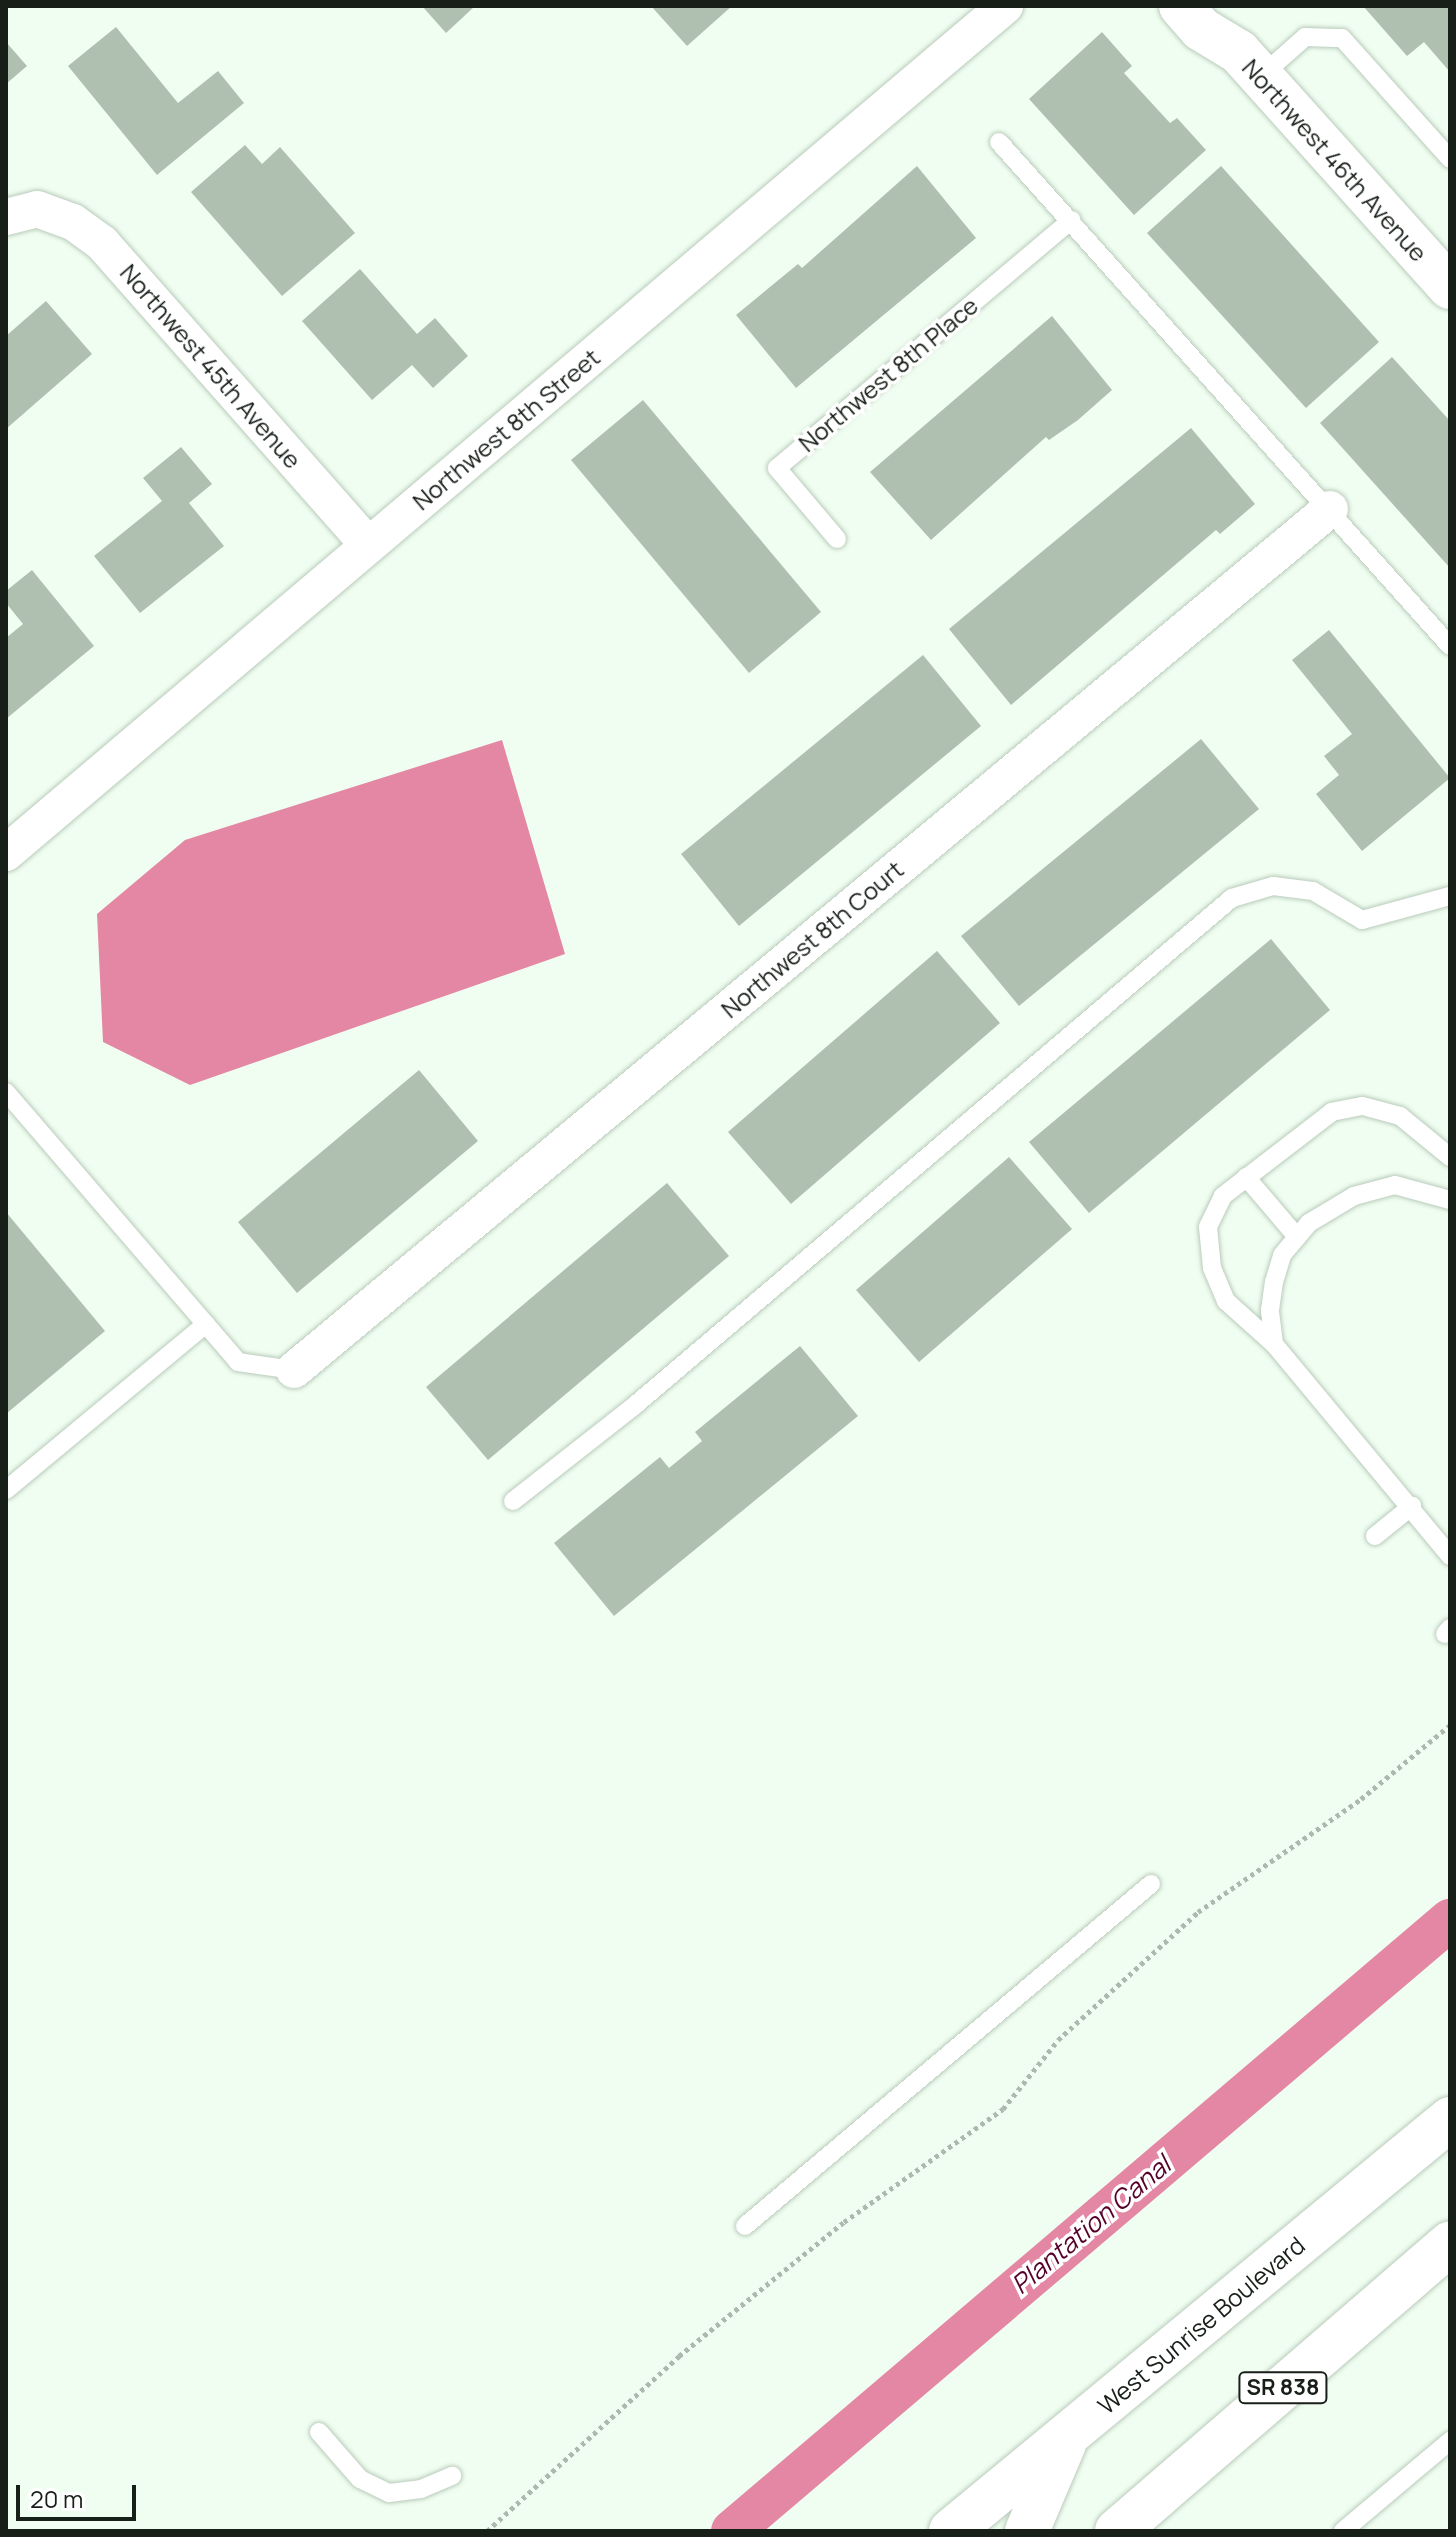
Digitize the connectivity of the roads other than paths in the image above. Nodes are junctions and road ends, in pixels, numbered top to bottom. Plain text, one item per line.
1 (1005, 6) edge
2 (1181, 6) edge
3 (1213, 6) edge
4 (1250, 65) junction
5 (999, 142) dead end
6 (1450, 159) edge
7 (22, 213) edge
8 (1071, 220) junction
9 (1450, 287) edge
10 (1330, 509) junction
11 (837, 539) dead end
12 (368, 545) junction
13 (1450, 646) edge
14 (6, 853) edge
15 (1450, 896) edge
16 (6, 1092) edge
17 (1450, 1157) edge
18 (1246, 1177) junction
19 (1450, 1200) edge
20 (1297, 1237) junction
21 (206, 1324) junction
22 (1274, 1344) junction
23 (294, 1370) joint
24 (6, 1490) edge
25 (513, 1501) dead end
26 (1412, 1506) junction
27 (1375, 1536) dead end
28 (1450, 1556) edge
29 (1151, 1884) dead end
30 (1450, 2119) edge
31 (745, 2226) dead end
32 (1450, 2244) edge
33 (319, 2432) dead end
34 (1069, 2434) junction
35 (1450, 2441) edge
36 (452, 2476) dead end
37 (951, 2531) edge
38 (1027, 2531) edge
39 (1117, 2531) edge
40 (1343, 2531) edge

1 - 12 street, Northwest 8th Street
2 - 4 main road, Northwest 46th Avenue
3 - 4 main road
4 - 6 lane
4 - 9 main road, Northwest 46th Avenue
5 - 8 lane
7 - 12 street, Northwest 45th Avenue
8 - 10 lane
8 - 11 lane, Northwest 8th Place
10 - 13 lane
10 - 23 street, Northwest 8th Court
12 - 14 street, Northwest 8th Street
15 - 25 lane
16 - 21 lane
17 - 18 lane
18 - 20 lane
18 - 22 lane
19 - 20 lane
20 - 22 lane
21 - 23 lane
21 - 24 lane
22 - 26 lane
26 - 27 lane
26 - 28 lane
29 - 31 lane
30 - 34 main road, West Sunrise Boulevard
32 - 39 main road, SR 838
33 - 36 lane
34 - 37 main road, West Sunrise Boulevard
34 - 38 main road
35 - 40 lane

